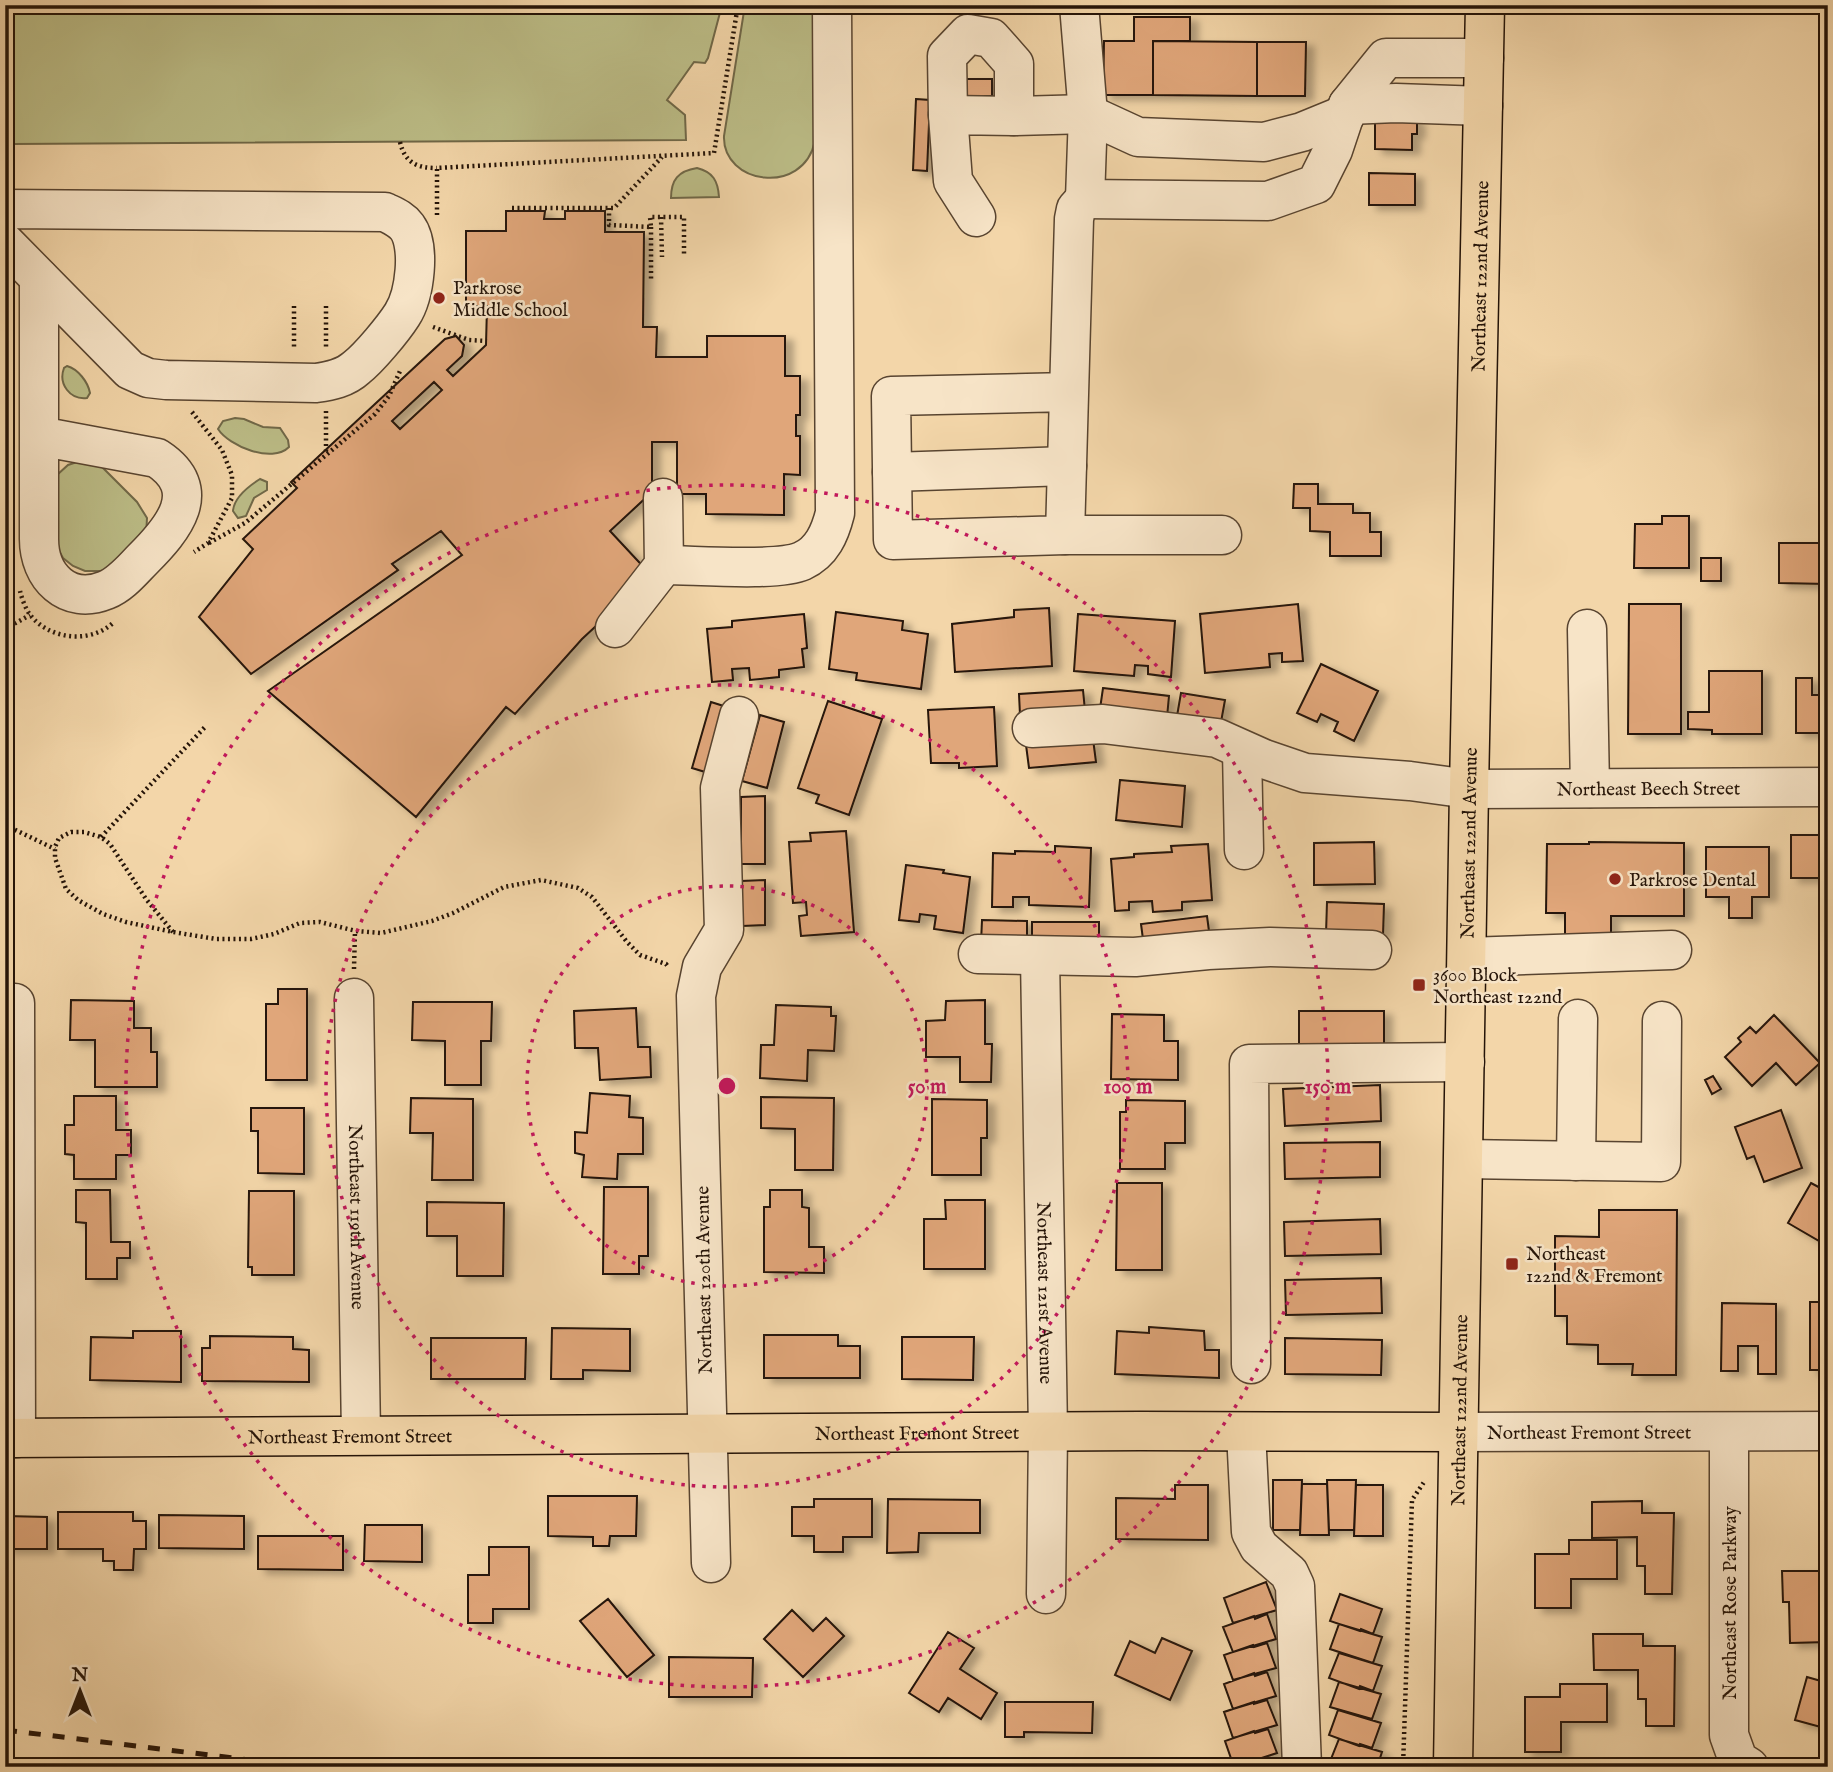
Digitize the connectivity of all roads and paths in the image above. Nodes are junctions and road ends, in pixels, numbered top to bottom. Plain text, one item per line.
1 (738, 5) edge
2 (832, 5) edge
3 (1079, 5) edge
4 (1485, 5) edge
5 (1484, 58) junction
6 (1483, 106) junction
7 (1347, 109) junction
8 (1088, 114) junction
9 (948, 115) junction
10 (1014, 116) junction
11 (400, 142) dead end
12 (693, 155) dead end
13 (663, 156) dead end
14 (438, 168) dead end
15 (1085, 199) junction
16 (512, 208) dead end
17 (609, 208) junction
18 (5, 209) edge
19 (976, 217) dead end
20 (662, 218) junction
21 (651, 227) junction
22 (5, 243) edge
23 (662, 257) dead end
24 (684, 257) dead end
25 (39, 278) junction
26 (652, 279) dead end
27 (294, 306) dead end
28 (326, 306) dead end
29 (402, 315) junction
30 (486, 341) dead end
31 (295, 350) dead end
32 (326, 350) dead end
33 (401, 369) dead end
34 (1069, 392) junction
35 (39, 436) junction
36 (1067, 466) junction
37 (892, 472) junction
38 (663, 498) dead end
39 (1065, 535) junction
40 (1222, 535) dead end
41 (208, 543) dead end
42 (664, 565) junction
43 (30, 615) dead end
44 (615, 628) dead end
45 (5, 629) edge
46 (1587, 629) dead end
47 (739, 716) dead end
48 (205, 727) dead end
49 (1032, 728) dead end
50 (1242, 750) junction
51 (1828, 787) edge
52 (1590, 788) junction
53 (1469, 789) junction
54 (5, 825) edge
55 (101, 837) junction
56 (55, 849) junction
57 (1244, 850) dead end
58 (173, 932) junction
59 (1372, 950) dead end
60 (1672, 950) dead end
61 (978, 954) dead end
62 (1467, 957) junction
63 (1041, 975) junction
64 (696, 996) junction
65 (354, 998) dead end
66 (15, 1003) dead end
67 (1578, 1019) dead end
68 (1662, 1021) dead end
69 (1465, 1062) junction
70 (1464, 1159) junction
71 (1576, 1161) junction
72 (1251, 1364) dead end
73 (1828, 1431) edge
74 (1048, 1432) junction
75 (1246, 1432) junction
76 (1458, 1432) junction
77 (1730, 1432) junction
78 (706, 1434) junction
79 (361, 1436) junction
80 (11, 1438) edge
81 (1412, 1500) dead end
82 (711, 1563) dead end
83 (1046, 1594) dead end
84 (1302, 1767) edge
85 (1403, 1767) edge
86 (1453, 1767) edge
87 (1749, 1767) edge

1 - 12 path
2 - 42 street
3 - 8 street
4 - 5 main road, Northeast 122nd Avenue
5 - 6 main road, Northeast 122nd Avenue
5 - 7 street
6 - 7 street
6 - 53 main road, Northeast 122nd Avenue
7 - 8 street
7 - 15 street
8 - 10 street
8 - 15 street
9 - 10 street
9 - 10 street
9 - 19 street
11 - 14 path
13 - 17 path
15 - 34 street
16 - 17 path
17 - 21 path
18 - 29 street
20 - 21 path
20 - 23 path
20 - 24 path
21 - 26 path
22 - 25 street
25 - 29 street
25 - 35 street
27 - 31 path
28 - 32 path
29 - 30 path
33 - 41 path
34 - 36 street
34 - 37 street
35 - 35 street
36 - 37 street
36 - 39 street
37 - 39 street
38 - 42 street
39 - 40 street
42 - 44 street
43 - 45 path
46 - 52 street
47 - 64 street, Northeast 120th Avenue
48 - 55 path
49 - 50 street, Northeast Beech Street
50 - 53 street, Northeast Beech Street
50 - 57 street
51 - 52 street, Northeast Beech Street
52 - 53 street, Northeast Beech Street
53 - 62 main road, Northeast 122nd Avenue
54 - 56 path
55 - 56 path
55 - 58 path
56 - 58 path
58 - 64 path
59 - 63 street
60 - 62 street
61 - 63 street
62 - 69 main road, Northeast 122nd Avenue
63 - 74 street, Northeast 121st Avenue
64 - 78 street, Northeast 120th Avenue
65 - 79 street, Northeast 119th Avenue
66 - 80 street
67 - 71 street
68 - 71 street
69 - 70 main road, Northeast 122nd Avenue
69 - 72 street
70 - 71 street
70 - 76 main road, Northeast 122nd Avenue
73 - 77 street, Northeast Fremont Street
74 - 75 main road, Northeast Fremont Street
74 - 78 main road, Northeast Fremont Street
74 - 83 street, Northeast 121st Avenue
75 - 76 main road, Northeast Fremont Street
75 - 84 street
76 - 77 street, Northeast Fremont Street
76 - 86 main road, Northeast 122nd Avenue
77 - 87 street, Northeast Rose Parkway
78 - 79 main road, Northeast Fremont Street
78 - 82 street, Northeast 120th Avenue
79 - 80 main road, Northeast Fremont Street
81 - 85 path

